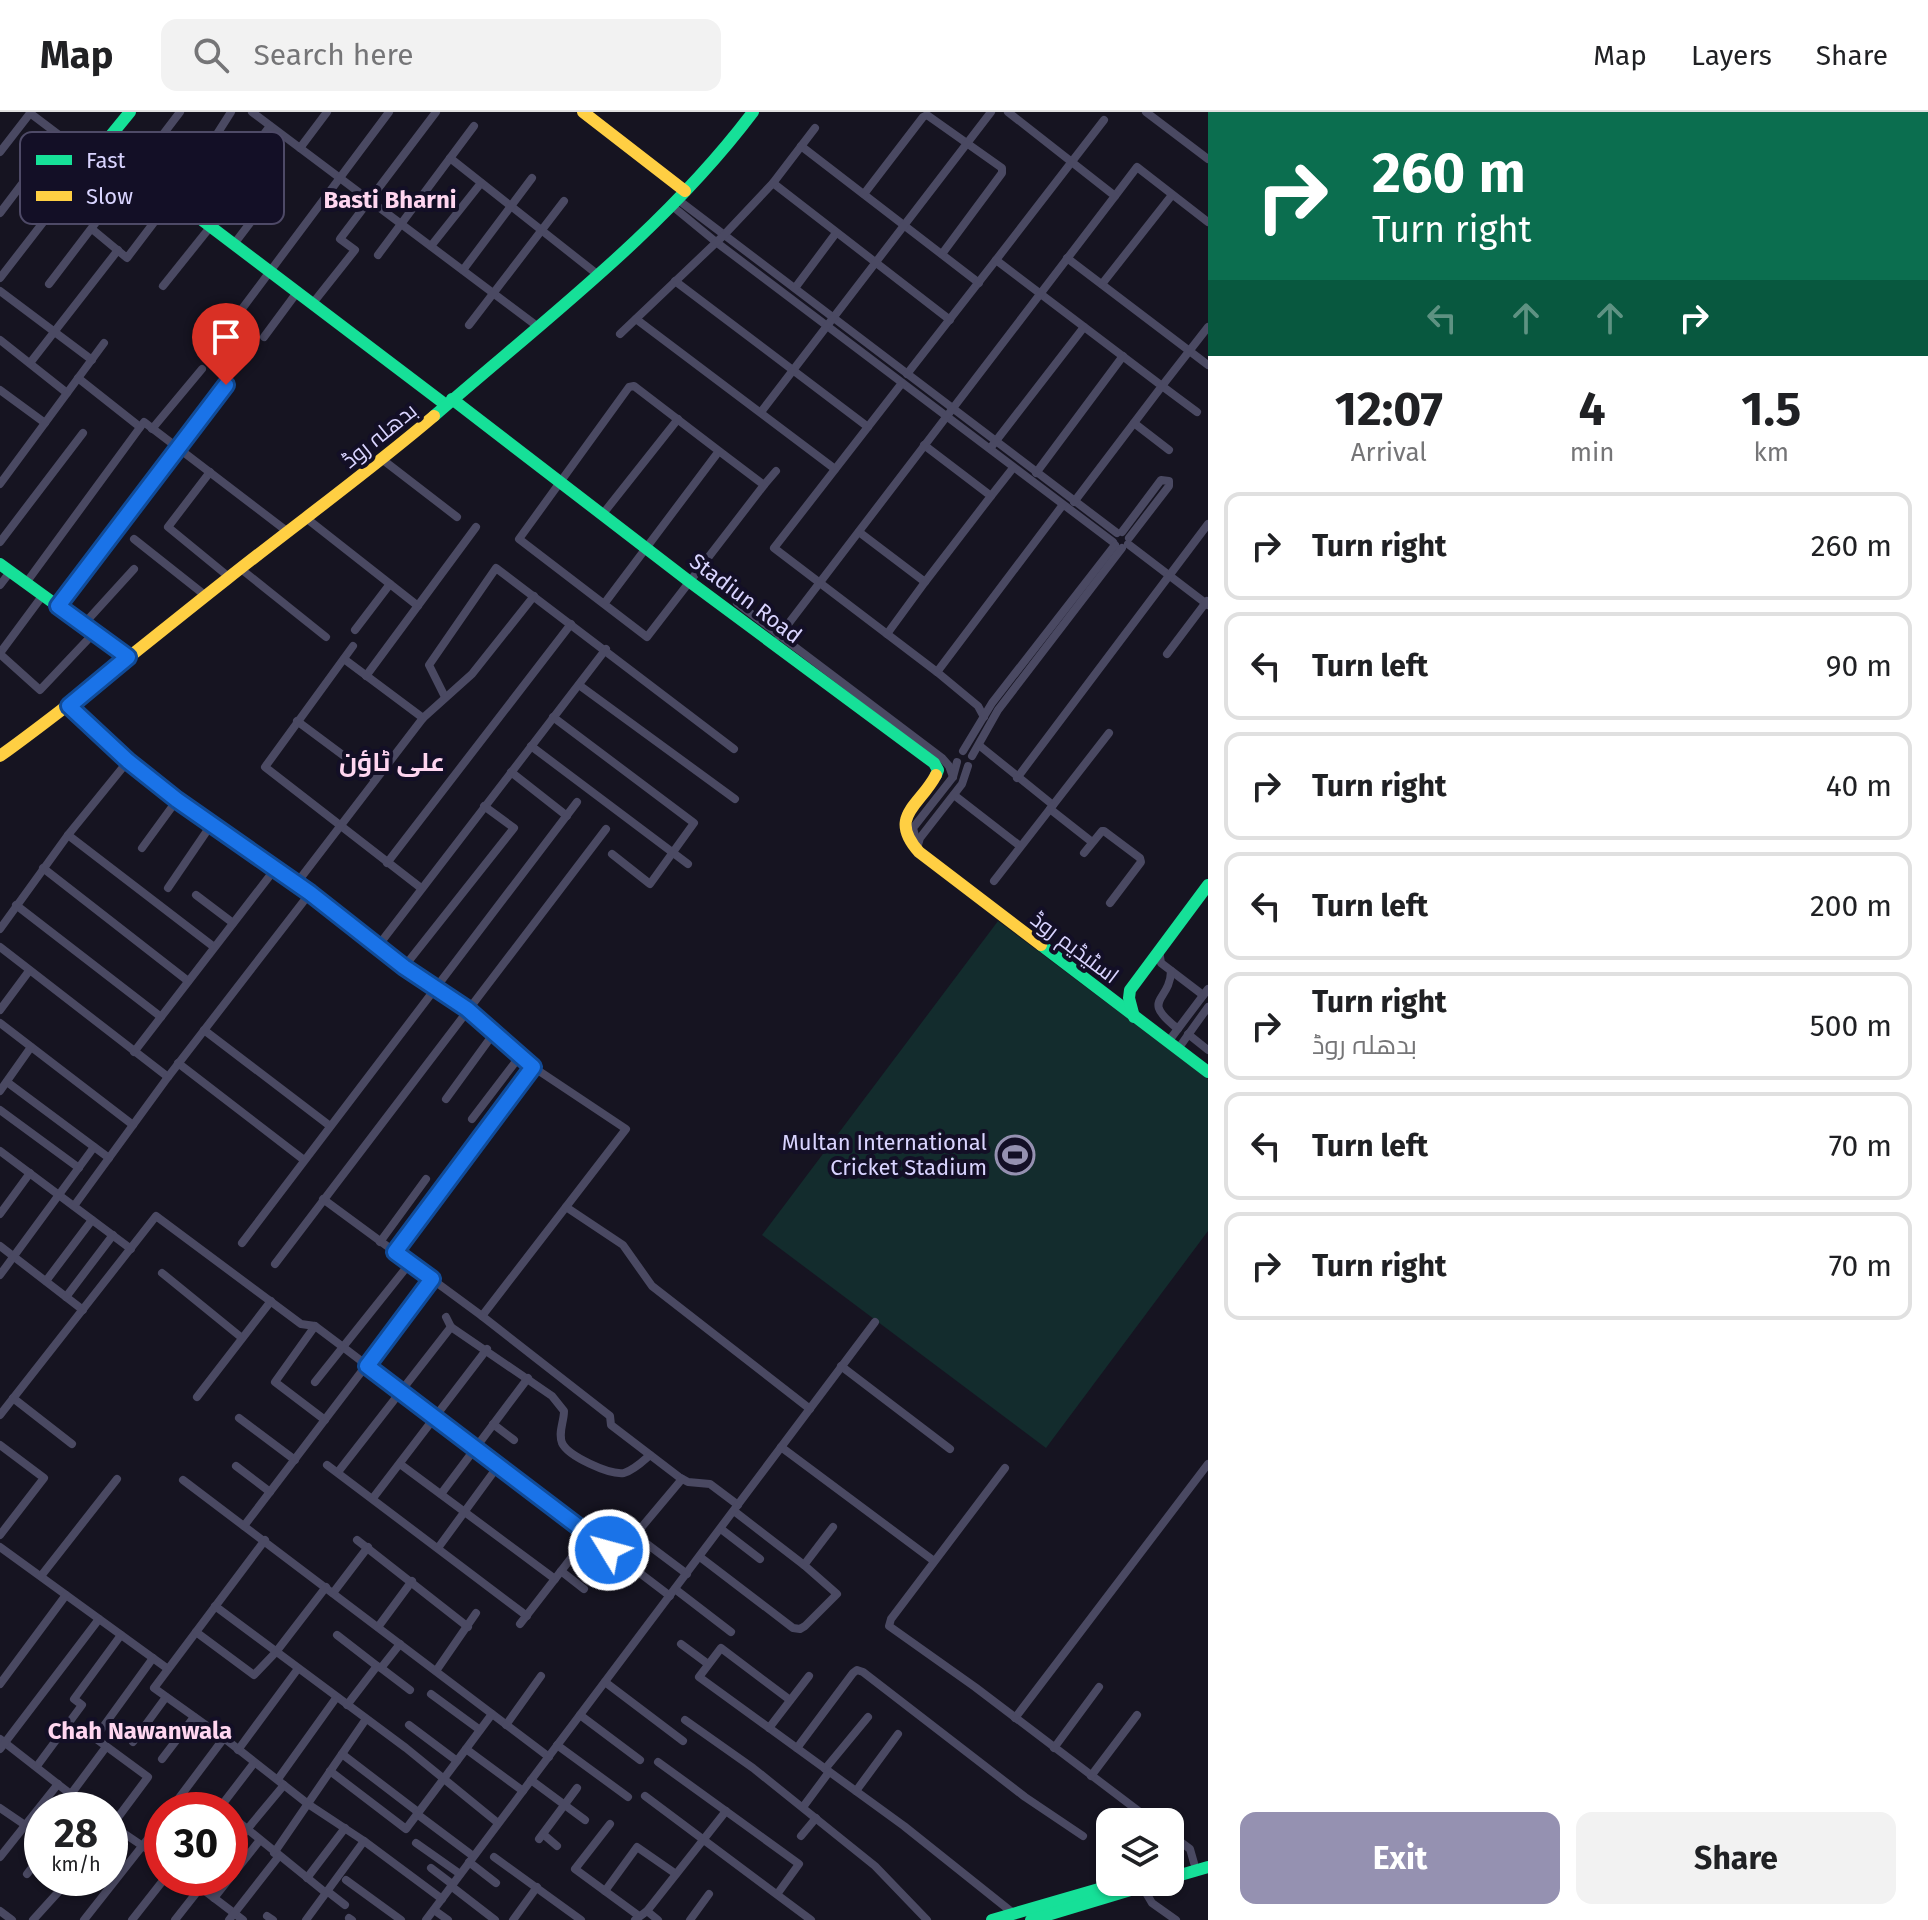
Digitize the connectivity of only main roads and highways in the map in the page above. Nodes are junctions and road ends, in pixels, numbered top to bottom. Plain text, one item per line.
1 (583, 112) edge
2 (753, 112) edge
3 (126, 113) edge
4 (112, 132) edge
5 (678, 198) junction
6 (209, 224) edge
7 (449, 402) junction
8 (5, 568) edge
9 (128, 657) junction
10 (0, 756) edge
11 (919, 849) joint
12 (1208, 885) edge
13 (1134, 1017) junction
14 (1208, 1072) edge
15 (1208, 1859) edge
16 (1184, 1866) edge
17 (1208, 1867) edge
18 (1184, 1874) edge
19 (1096, 1890) edge
20 (1112, 1896) edge
21 (1066, 1915) edge
22 (992, 1920) edge
23 (1031, 1920) edge

1 - 5 main road
2 - 5 main road, بدھلہ روڈ
3 - 4 main road, Stadiun Road
5 - 7 main road, بدھلہ روڈ
6 - 7 main road, Stadiun Road
7 - 9 main road, بدھلہ روڈ
7 - 11 main road, Stadiun Road
8 - 9 main road
9 - 10 main road, بدھلہ روڈ
11 - 13 main road, اسٹیڈیم روڈ
12 - 13 main road
13 - 14 main road, اسٹیڈیم روڈ
15 - 16 main road
17 - 18 main road
19 - 22 main road
20 - 21 main road
21 - 23 main road

